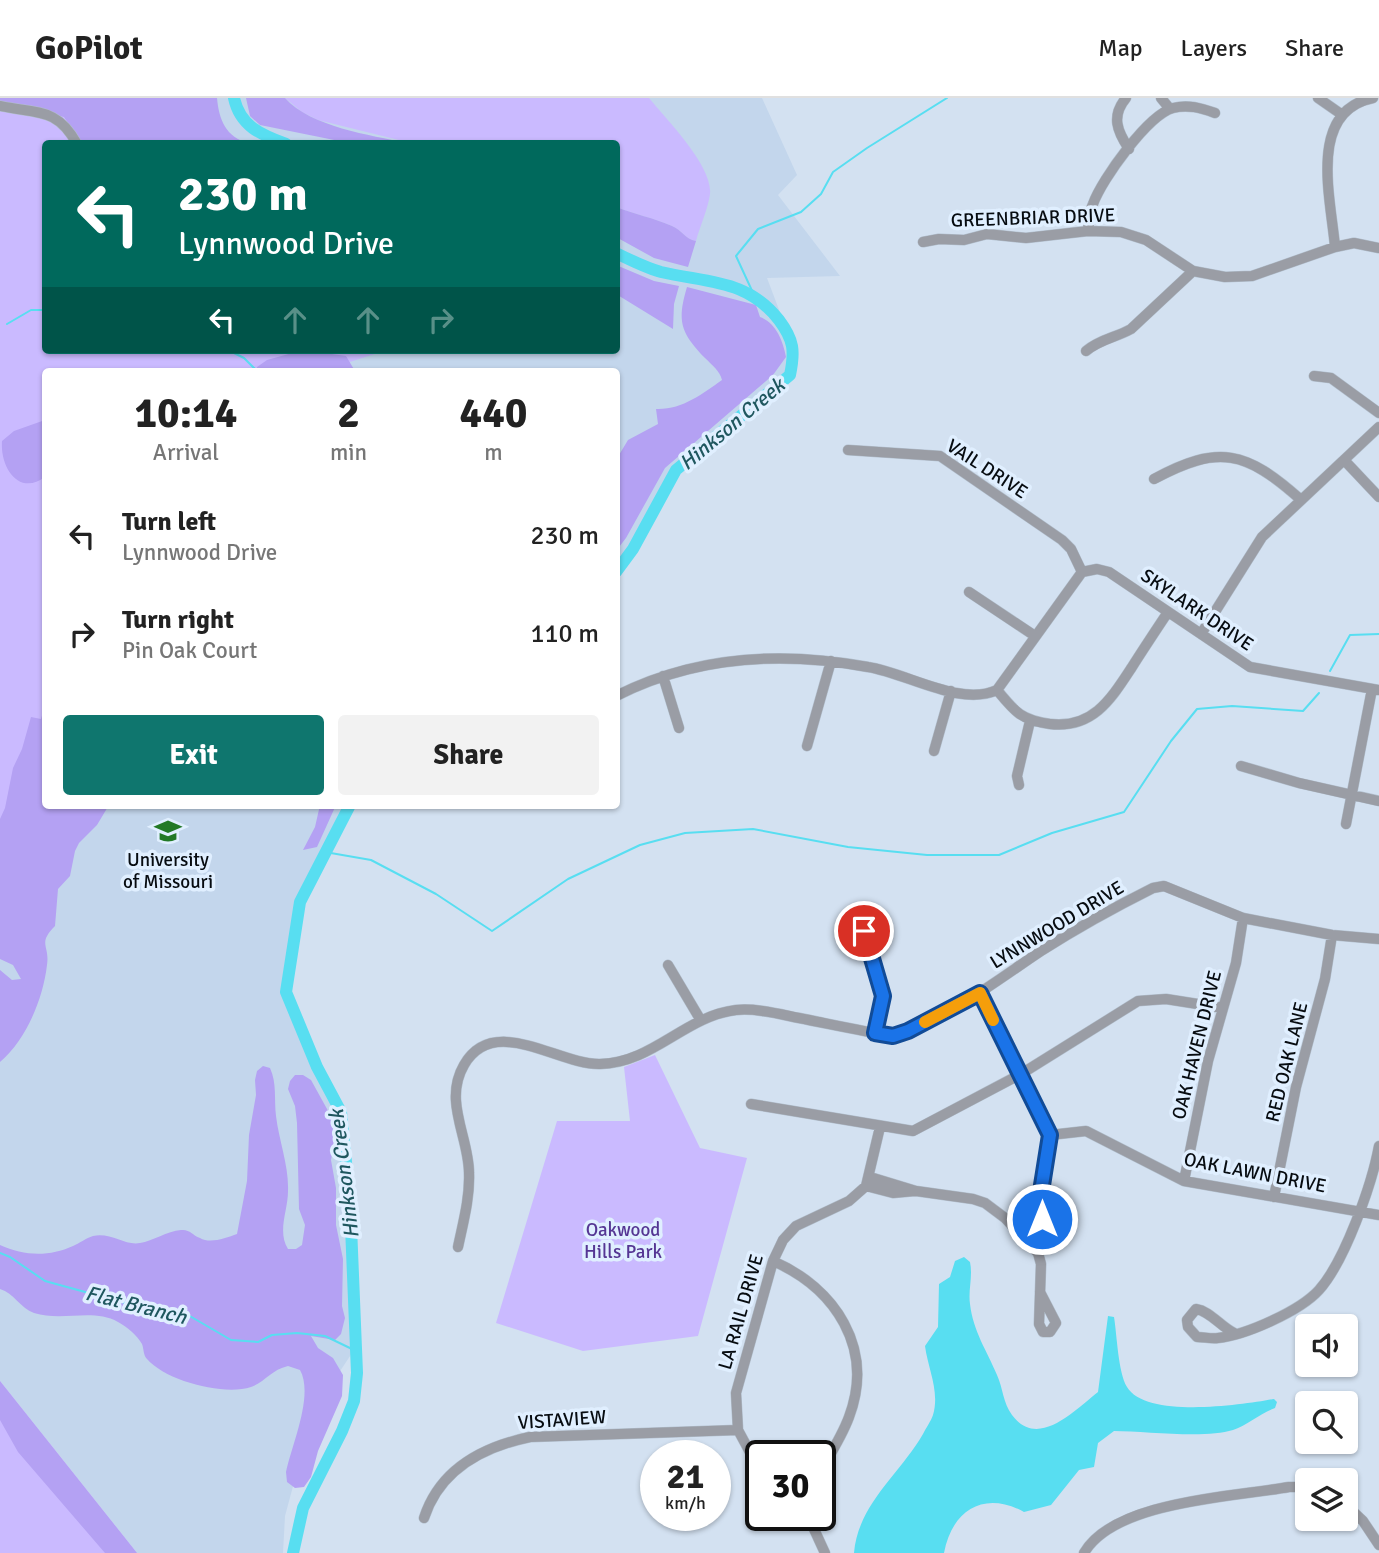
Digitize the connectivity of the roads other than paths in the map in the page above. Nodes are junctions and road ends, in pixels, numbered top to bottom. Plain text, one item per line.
1 (1126, 98) edge
2 (1161, 98) edge
3 (1318, 98) edge
4 (1373, 98) edge
5 (0, 106) edge
6 (1170, 109) junction
7 (1215, 113) dead end
8 (1341, 114) junction
9 (75, 140) edge
10 (1129, 149) junction
11 (1088, 231) junction
12 (923, 242) dead end
13 (1335, 247) junction
14 (1379, 248) edge
15 (1193, 271) junction
16 (1086, 351) dead end
17 (1314, 376) dead end
18 (1379, 413) edge
19 (1379, 427) edge
20 (848, 450) dead end
21 (1345, 461) junction
22 (1154, 479) dead end
23 (1379, 497) edge
24 (1300, 499) junction
25 (1082, 572) junction
26 (969, 592) dead end
27 (1168, 612) junction
28 (1201, 634) junction
29 (1035, 636) junction
30 (831, 661) junction
31 (663, 676) junction
32 (1375, 689) edge
33 (998, 690) junction
34 (951, 691) junction
35 (620, 694) edge
36 (1030, 721) junction
37 (679, 728) dead end
38 (807, 746) dead end
39 (934, 751) dead end
40 (1241, 766) dead end
41 (1019, 785) dead end
42 (1352, 796) junction
43 (1379, 801) edge
44 (1346, 824) dead end
45 (1243, 918) junction
46 (864, 931) dead end
47 (1332, 935) junction
48 (1379, 939) edge
49 (668, 965) dead end
50 (980, 993) junction
51 (1223, 1007) junction
52 (700, 1019) junction
53 (875, 1033) junction
54 (1021, 1074) junction
55 (751, 1104) dead end
56 (880, 1127) junction
57 (1050, 1135) junction
58 (1379, 1146) edge
59 (868, 1181) junction
60 (1184, 1181) junction
61 (1275, 1197) junction
62 (1358, 1211) junction
63 (1379, 1216) edge
64 (1042, 1219) dead end
65 (458, 1247) dead end
66 (773, 1261) junction
67 (1040, 1292) dead end
68 (1234, 1334) dead end
69 (738, 1430) junction
70 (836, 1441) edge
71 (745, 1443) edge
72 (1295, 1487) edge
73 (1358, 1516) edge
74 (424, 1518) dead end
75 (815, 1531) edge
76 (1379, 1545) edge
77 (825, 1553) edge
78 (1084, 1553) edge

1 - 10 street
2 - 6 street
3 - 8 street
4 - 8 street
5 - 9 street
6 - 7 street
6 - 10 street
8 - 13 street
10 - 11 street
11 - 12 street, GREENBRIAR DRIVE
11 - 15 street, GREENBRIAR DRIVE
13 - 14 street, GREENBRIAR DRIVE
13 - 15 street, GREENBRIAR DRIVE
15 - 16 street
17 - 18 street
19 - 21 street
20 - 25 street, VAIL DRIVE
21 - 23 street
21 - 24 street
22 - 24 street
24 - 28 street
25 - 27 street, SKYLARK DRIVE
25 - 29 street
26 - 29 street
27 - 28 street, SKYLARK DRIVE
27 - 36 street
28 - 32 street, SKYLARK DRIVE
29 - 33 street
30 - 31 street
30 - 34 street
30 - 38 street
31 - 35 street
31 - 37 street
32 - 42 street
33 - 34 street
33 - 36 street
34 - 39 street
36 - 41 street
40 - 42 street
42 - 43 street
42 - 44 street
45 - 47 street, LYNNWOOD DRIVE
45 - 50 street, LYNNWOOD DRIVE
45 - 51 street, OAK HAVEN DRIVE
46 - 53 street
47 - 48 street, LYNNWOOD DRIVE
47 - 61 street, RED OAK LANE
49 - 52 street
50 - 53 street, LYNNWOOD DRIVE
50 - 54 street
51 - 54 street
51 - 60 street, OAK HAVEN DRIVE
52 - 53 street, LYNNWOOD DRIVE
52 - 65 street, LYNNWOOD DRIVE
54 - 56 street
54 - 57 street
55 - 56 street
56 - 59 street
57 - 60 street, OAK LAWN DRIVE
57 - 64 street
58 - 62 street
59 - 66 street, LA RAIL DRIVE
59 - 67 street
60 - 61 street, OAK LAWN DRIVE
61 - 62 street, OAK LAWN DRIVE
62 - 63 street, OAK LAWN DRIVE
62 - 68 street
66 - 69 street, LA RAIL DRIVE
66 - 70 street
69 - 71 street, LA RAIL DRIVE
69 - 74 street, VISTAVIEW
72 - 78 street
73 - 76 street
75 - 77 street

